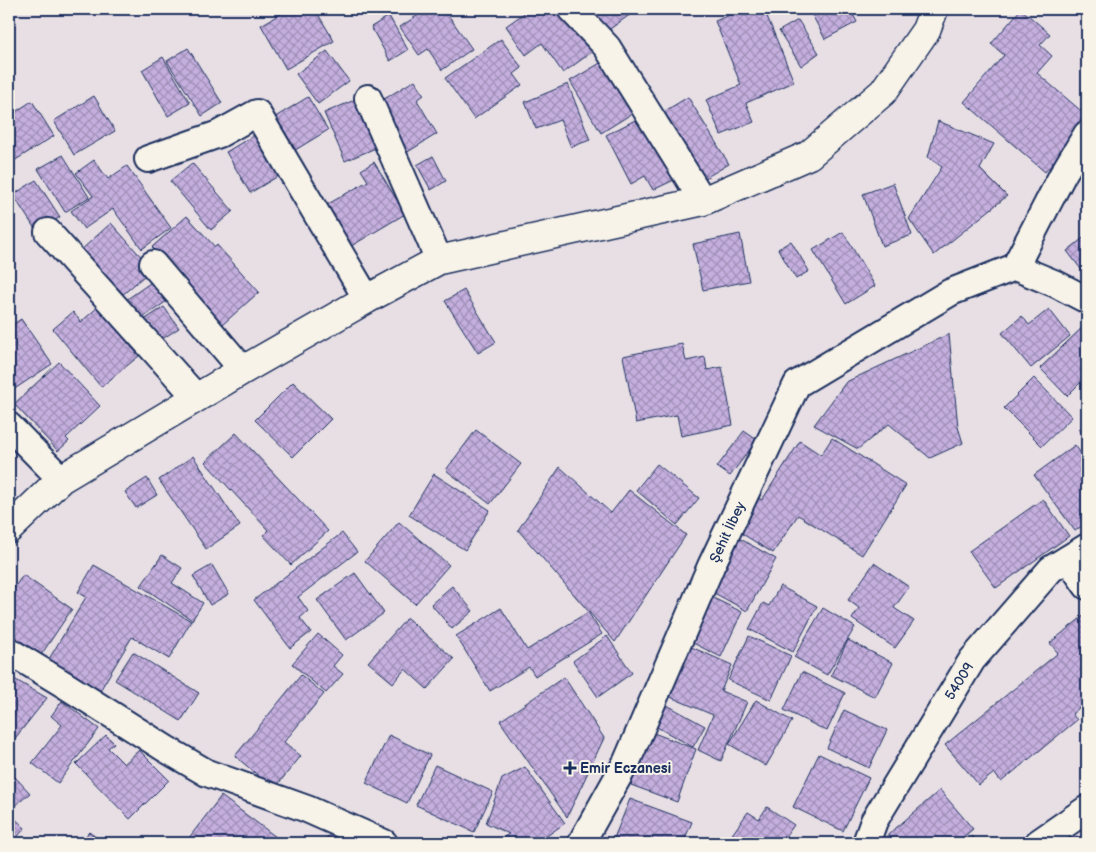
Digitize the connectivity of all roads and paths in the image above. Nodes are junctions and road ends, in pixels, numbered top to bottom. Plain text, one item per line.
1 (571, 9) edge
2 (934, 9) edge
3 (368, 98) dead end
4 (1087, 134) edge
5 (148, 159) dead end
6 (703, 201) junction
7 (48, 232) dead end
8 (439, 260) junction
9 (153, 264) dead end
10 (1015, 267) junction
11 (366, 299) junction
12 (1087, 300) edge
13 (243, 370) junction
14 (196, 397) junction
15 (9, 426) edge
16 (60, 479) junction
17 (9, 529) edge
18 (1078, 553) edge
19 (1087, 586) edge
20 (9, 651) edge
21 (1087, 809) edge
22 (384, 843) edge
23 (581, 843) edge
24 (866, 843) edge
25 (1038, 843) edge

1 - 6 street
2 - 6 street
3 - 8 street
4 - 10 street
5 - 11 street
6 - 8 street
7 - 14 street
8 - 11 street
9 - 13 street
10 - 12 street
10 - 23 street, Şehit İlbey
11 - 13 street
13 - 14 street
14 - 16 street
15 - 16 street
16 - 17 street
18 - 19 street
18 - 24 street, 54009
20 - 22 street
21 - 25 street

